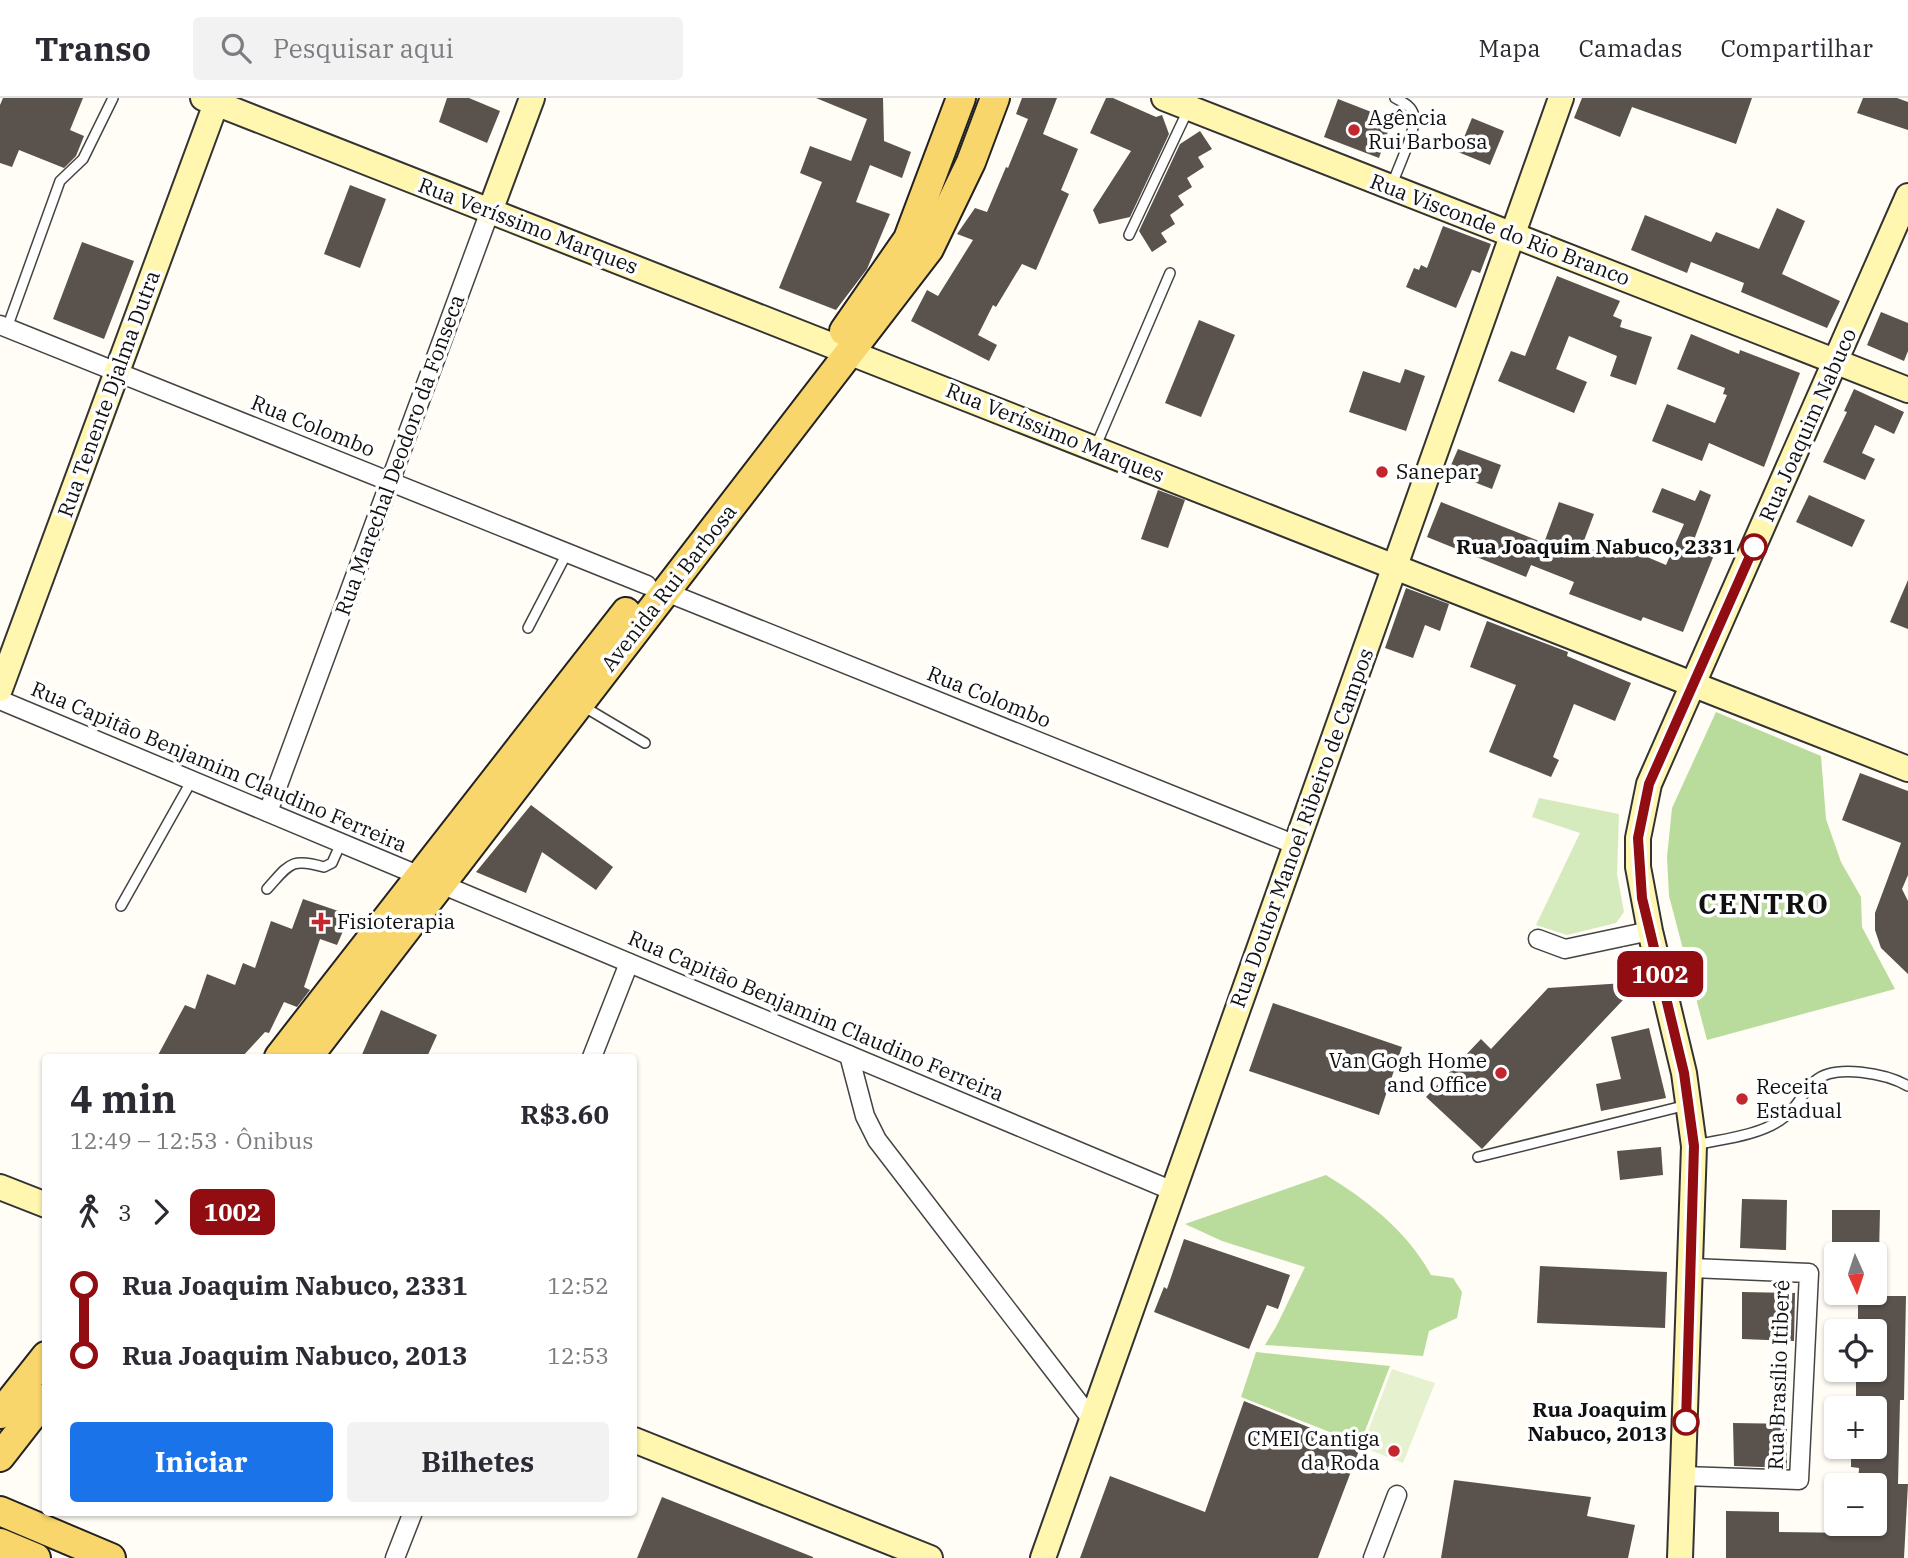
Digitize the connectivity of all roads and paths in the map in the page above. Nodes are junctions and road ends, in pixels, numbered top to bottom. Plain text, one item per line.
1 (113, 98) edge
2 (532, 98) edge
3 (961, 98) edge
4 (995, 98) edge
5 (1164, 98) edge
6 (1395, 98) edge
7 (1561, 98) edge
8 (212, 100) edge
9 (1189, 108) junction
10 (1391, 187) junction
11 (1908, 196) edge
12 (490, 211) junction
13 (1129, 235) dead end
14 (1512, 235) junction
15 (1170, 273) dead end
16 (4, 327) edge
17 (842, 349) junction
18 (1835, 362) junction
19 (117, 372) junction
20 (1908, 390) edge
21 (1095, 449) junction
22 (390, 482) junction
23 (567, 553) junction
24 (1395, 567) junction
25 (656, 589) junction
26 (528, 628) dead end
27 (1694, 684) junction
28 (0, 690) edge
29 (0, 700) edge
30 (579, 704) junction
31 (645, 743) dead end
32 (1908, 769) edge
33 (192, 780) junction
34 (268, 812) junction
35 (341, 843) junction
36 (1296, 845) junction
37 (431, 880) junction
38 (267, 889) dead end
39 (121, 906) dead end
40 (1650, 932) junction
41 (1538, 939) dead end
42 (629, 963) junction
43 (282, 1054) edge
44 (310, 1054) edge
45 (593, 1054) edge
46 (849, 1055) junction
47 (1908, 1086) edge
48 (1690, 1104) junction
49 (1694, 1146) junction
50 (1478, 1157) dead end
51 (0, 1187) edge
52 (1173, 1191) junction
53 (42, 1203) edge
54 (1692, 1268) junction
55 (42, 1361) edge
56 (42, 1403) edge
57 (0, 1414) edge
58 (1092, 1420) junction
59 (637, 1441) edge
60 (0, 1457) edge
61 (1683, 1476) junction
62 (1397, 1495) dead end
63 (0, 1511) edge
64 (411, 1516) edge
65 (0, 1543) edge
66 (36, 1558) edge
67 (111, 1558) edge
68 (395, 1558) edge
69 (930, 1558) edge
70 (1043, 1558) edge
71 (1373, 1558) edge
72 (1679, 1558) edge

1 - 16 lane
2 - 12 main road, Rua Marechal Deodoro da Fonseca
3 - 17 main road, Avenida Rui Barbosa
4 - 17 main road, Avenida Rui Barbosa
5 - 9 main road, Rua Visconde do Rio Branco
6 - 10 lane
7 - 14 main road, Rua Doutor Manoel Ribeiro de Campos
8 - 12 main road, Rua Veríssimo Marques
8 - 19 main road, Rua Tenente Djalma Dutra
9 - 10 main road, Rua Visconde do Rio Branco
9 - 13 lane
10 - 14 main road, Rua Visconde do Rio Branco
11 - 18 main road, Rua Joaquim Nabuco
12 - 17 main road, Rua Veríssimo Marques
12 - 22 street, Rua Marechal Deodoro da Fonseca
14 - 18 main road, Rua Visconde do Rio Branco
14 - 24 main road, Rua Doutor Manoel Ribeiro de Campos
15 - 21 lane
16 - 19 street, Rua Colombo
17 - 21 main road, Rua Veríssimo Marques
17 - 25 main road, Avenida Rui Barbosa
18 - 20 main road, Rua Visconde do Rio Branco
18 - 27 main road, Rua Joaquim Nabuco
19 - 22 street, Rua Colombo
19 - 28 main road, Rua Tenente Djalma Dutra
21 - 24 main road, Rua Veríssimo Marques
22 - 23 street, Rua Colombo
22 - 34 street, Rua Marechal Deodoro da Fonseca
23 - 25 street, Rua Colombo
23 - 26 lane
24 - 27 main road, Rua Veríssimo Marques
24 - 36 main road, Rua Doutor Manoel Ribeiro de Campos
25 - 30 main road, Avenida Rui Barbosa
25 - 36 street, Rua Colombo
25 - 37 main road, Avenida Rui Barbosa
27 - 32 main road, Rua Veríssimo Marques
27 - 40 main road, Rua Joaquim Nabuco
29 - 33 street, Rua Capitão Benjamim Claudino Ferreira
30 - 31 lane
30 - 37 main road, Avenida Rui Barbosa
33 - 34 street, Rua Capitão Benjamim Claudino Ferreira
33 - 39 lane
34 - 35 street, Rua Capitão Benjamim Claudino Ferreira
35 - 37 street, Rua Capitão Benjamim Claudino Ferreira
35 - 38 lane
36 - 52 main road, Rua Doutor Manoel Ribeiro de Campos
37 - 42 street, Rua Capitão Benjamim Claudino Ferreira
37 - 43 main road, Avenida Rui Barbosa
37 - 44 main road, Avenida Rui Barbosa
40 - 41 street
40 - 48 main road, Rua Joaquim Nabuco
42 - 45 street
42 - 46 street, Rua Capitão Benjamim Claudino Ferreira
46 - 52 street, Rua Capitão Benjamim Claudino Ferreira
46 - 58 street
47 - 49 lane
48 - 49 main road, Rua Joaquim Nabuco
48 - 50 lane
49 - 54 main road, Rua Joaquim Nabuco
51 - 53 main road
52 - 58 main road, Rua Doutor Manoel Ribeiro de Campos
54 - 61 main road, Rua Joaquim Nabuco
54 - 61 street, Rua Brasílio Itiberê
55 - 57 main road
56 - 60 main road
58 - 70 main road, Rua Doutor Manoel Ribeiro de Campos
59 - 69 main road
61 - 72 main road, Rua Joaquim Nabuco
62 - 71 street
63 - 67 main road
64 - 68 street
65 - 66 main road

